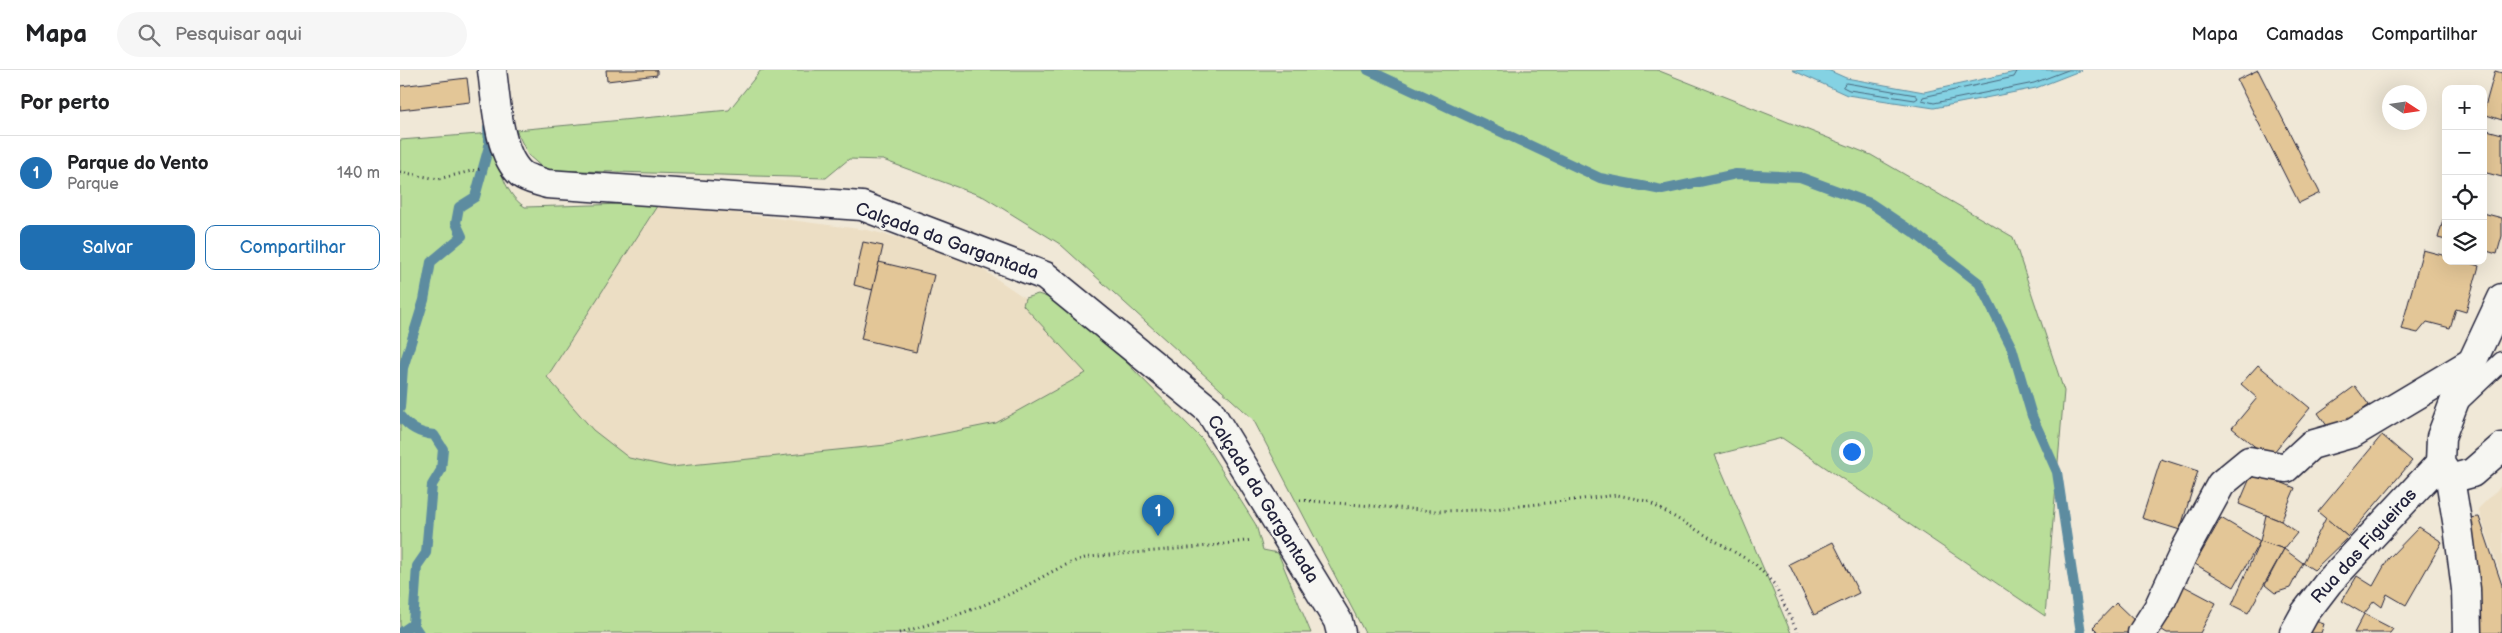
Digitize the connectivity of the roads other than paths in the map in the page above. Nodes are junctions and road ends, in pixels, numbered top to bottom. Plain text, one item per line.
1 (492, 70) edge
2 (2502, 298) edge
3 (2502, 361) edge
4 (2472, 362) junction
5 (2452, 408) junction
6 (2502, 447) edge
7 (2445, 471) junction
8 (1341, 633) edge
9 (2142, 633) edge
10 (2294, 633) edge
11 (2467, 633) edge

1 - 8 street, Calçada da Gargantada
2 - 4 street
3 - 5 lane
4 - 5 street
4 - 9 street
5 - 7 street
6 - 7 street
7 - 10 street, Rua das Figueiras
7 - 11 street

